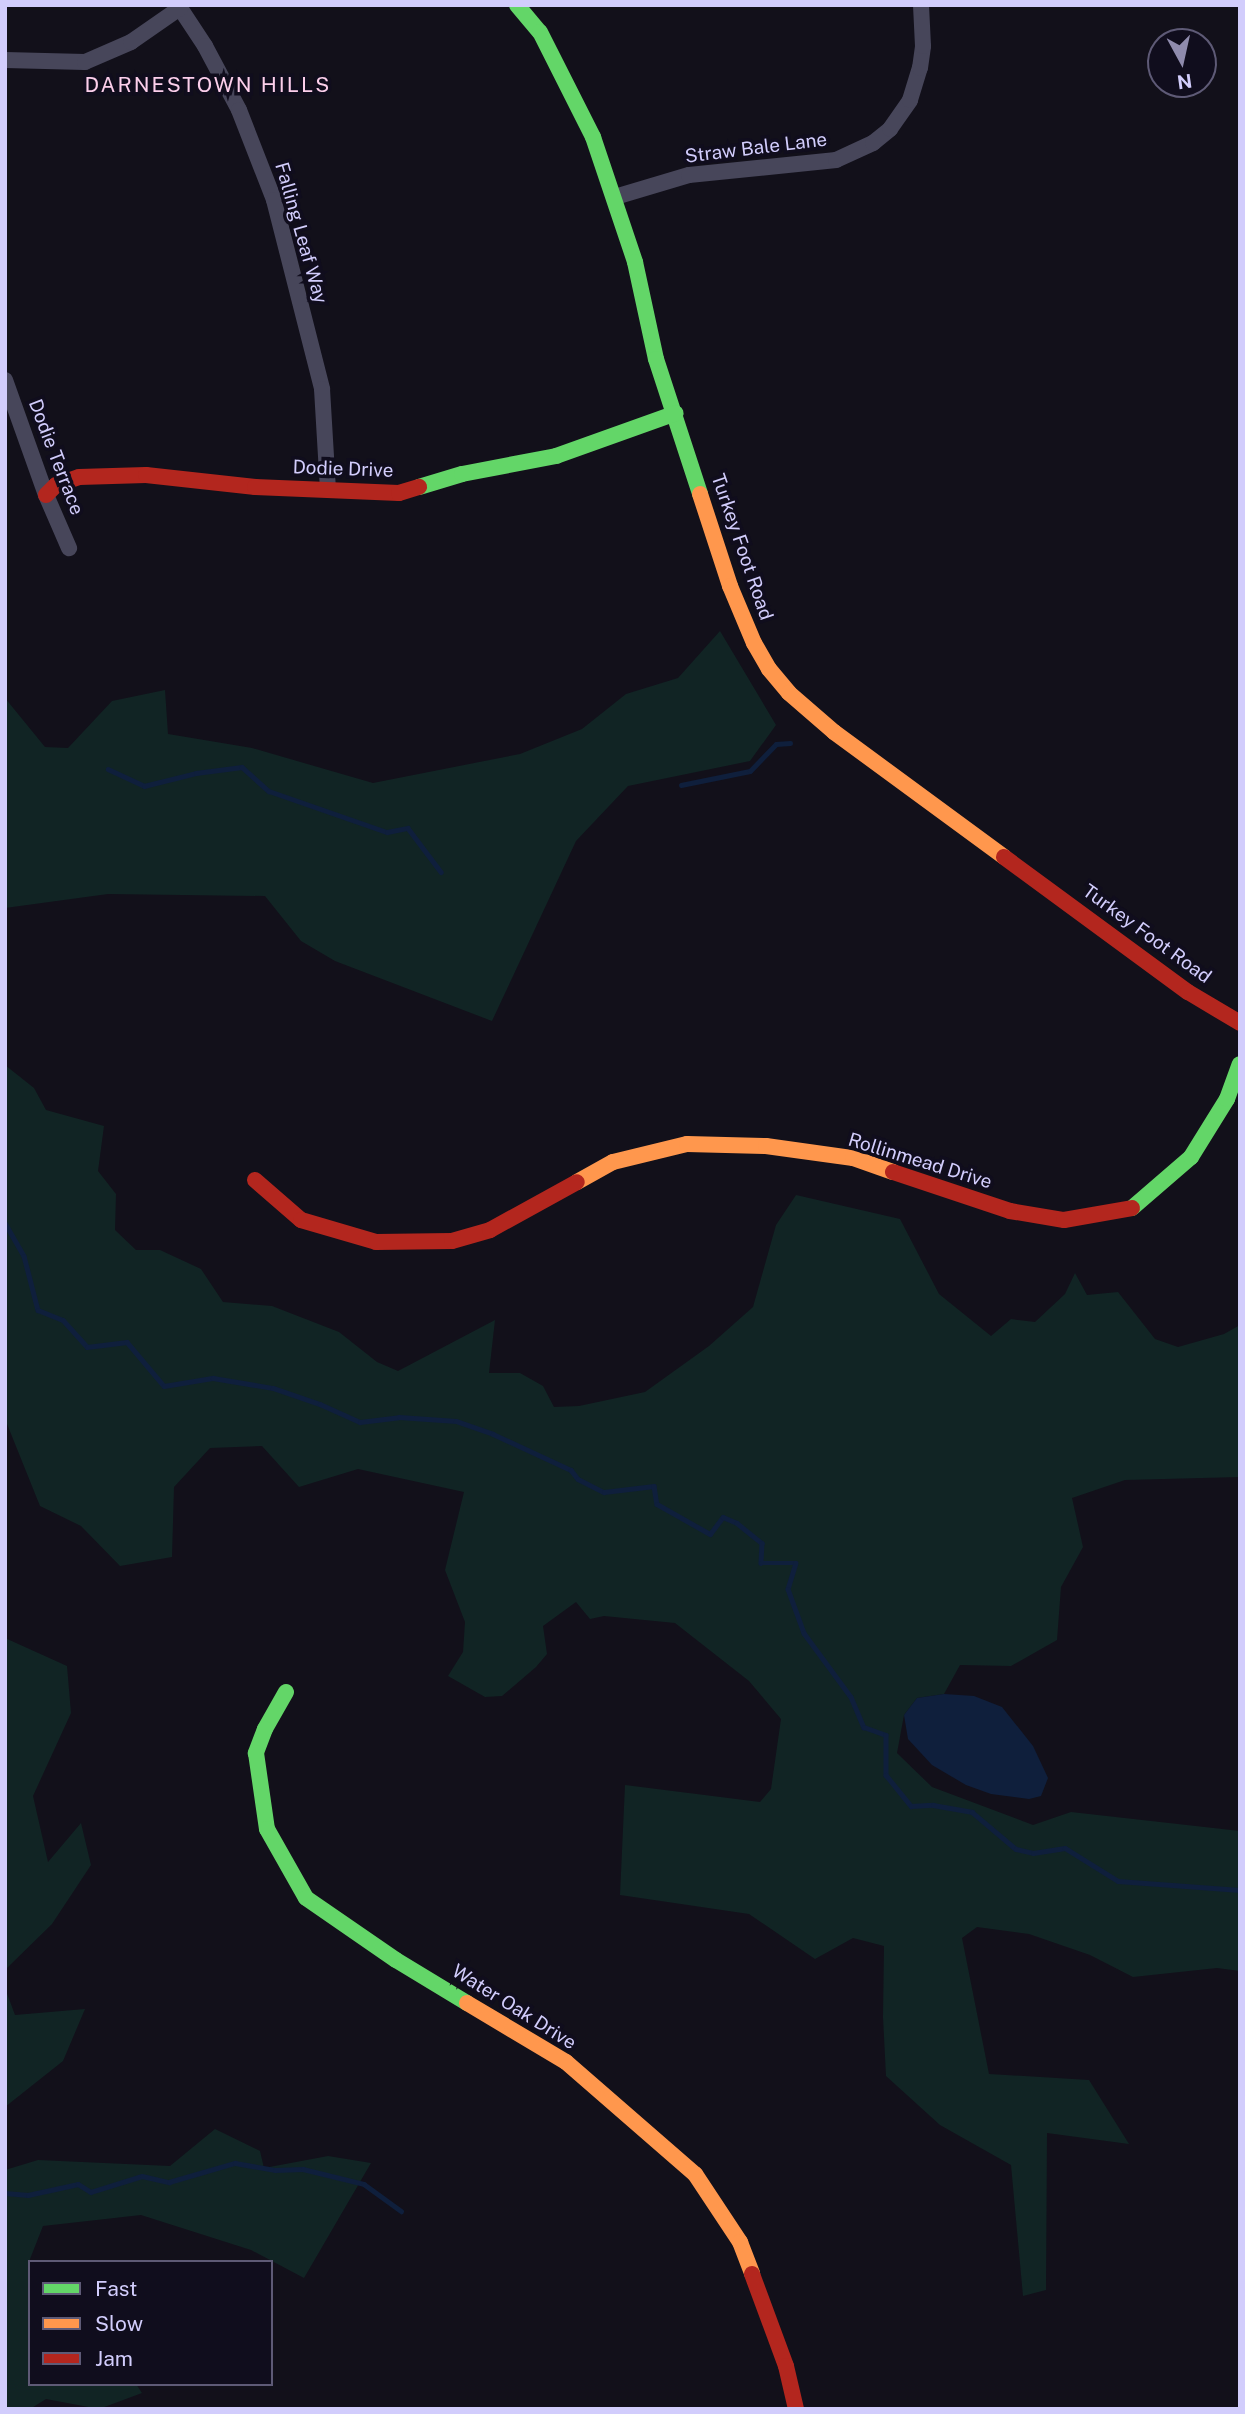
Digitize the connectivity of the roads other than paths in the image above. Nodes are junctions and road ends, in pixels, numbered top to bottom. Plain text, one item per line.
1 (517, 5) edge
2 (921, 5) edge
3 (179, 7) edge
4 (5, 60) edge
5 (614, 197) junction
6 (5, 380) edge
7 (676, 413) junction
8 (328, 489) junction
9 (46, 495) junction
10 (69, 548) dead end
11 (1240, 1023) edge
12 (1240, 1064) edge
13 (255, 1180) dead end
14 (286, 1692) dead end
15 (796, 2409) edge

1 - 5 street, Turkey Foot Road
2 - 5 street, Straw Bale Lane
3 - 4 street
3 - 8 street, Falling Leaf Way
5 - 7 street, Turkey Foot Road
6 - 9 street, Dodie Terrace
7 - 8 street, Dodie Drive
7 - 11 street, Turkey Foot Road
8 - 9 street, Dodie Drive
9 - 10 street, Dodie Terrace
12 - 13 street, Rollinmead Drive
14 - 15 street, Water Oak Drive

